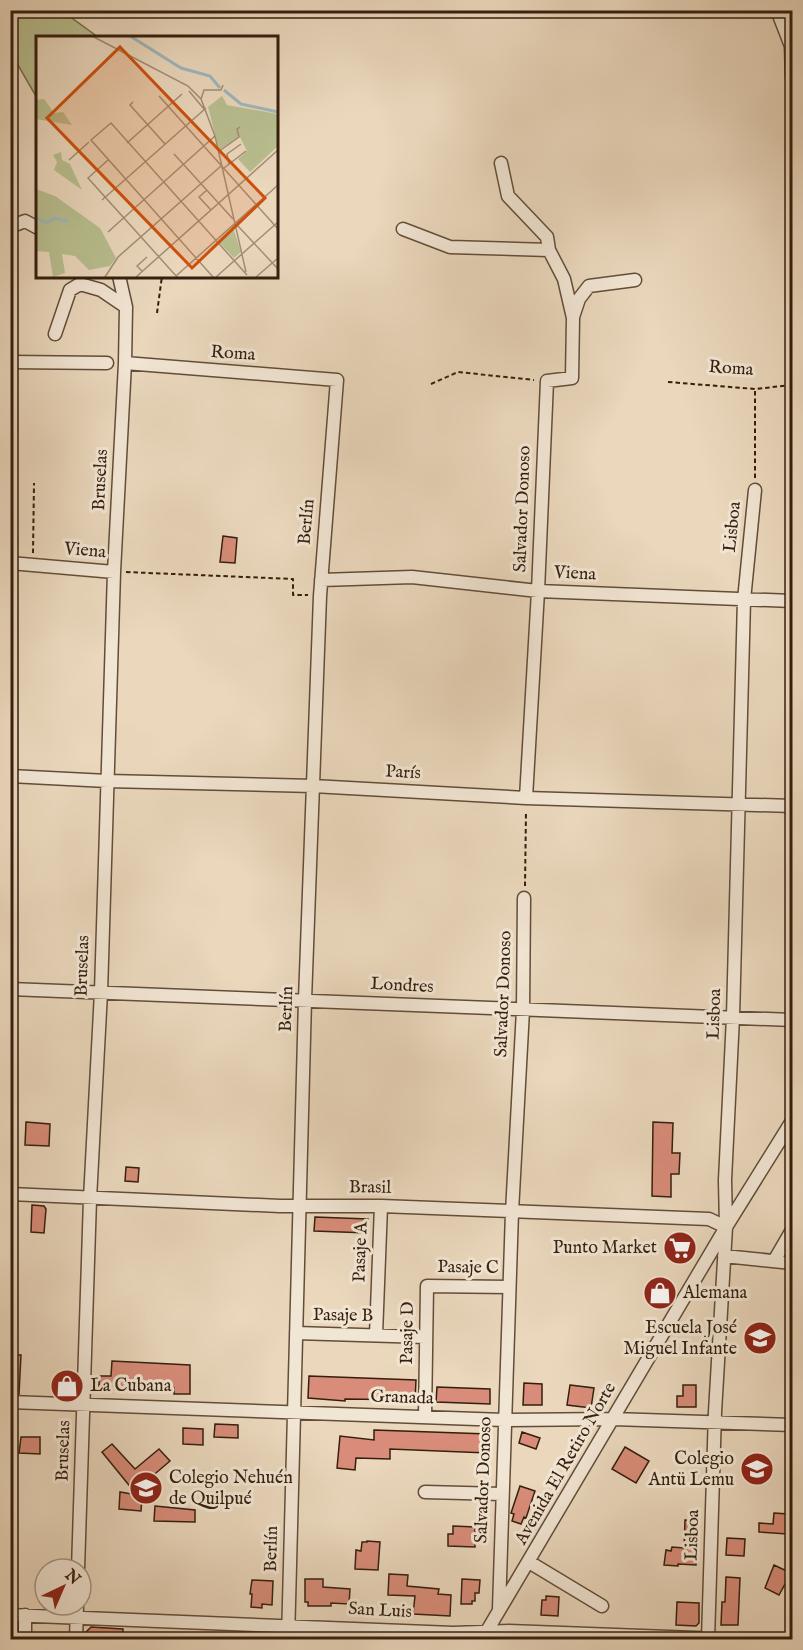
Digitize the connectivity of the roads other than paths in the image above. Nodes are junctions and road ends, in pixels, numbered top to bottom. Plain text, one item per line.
1 (777, 10) edge
2 (792, 77) edge
3 (501, 163) dead end
4 (10, 227) edge
5 (36, 227) edge
6 (403, 229) dead end
7 (549, 250) junction
8 (119, 278) edge
9 (635, 280) dead end
10 (126, 307) junction
11 (573, 318) junction
12 (55, 334) dead end
13 (10, 362) edge
14 (107, 363) dead end
15 (125, 363) junction
16 (338, 380) joint
17 (755, 490) road end
18 (10, 563) edge
19 (114, 572) junction
20 (321, 580) junction
21 (538, 591) junction
22 (744, 600) junction
23 (792, 601) edge
24 (10, 776) edge
25 (107, 782) junction
26 (313, 786) junction
27 (526, 798) junction
28 (739, 805) junction
29 (792, 806) edge
30 (524, 898) road end
31 (10, 990) edge
32 (101, 992) junction
33 (305, 1000) junction
34 (523, 1010) junction
35 (733, 1017) junction
36 (792, 1020) edge
37 (792, 1121) edge
38 (788, 1136) edge
39 (10, 1194) edge
40 (90, 1199) junction
41 (300, 1205) junction
42 (381, 1206) junction
43 (512, 1212) junction
44 (726, 1227) junction
45 (792, 1230) edge
46 (724, 1256) junction
47 (774, 1261) junction
48 (792, 1263) edge
49 (427, 1286) joint
50 (509, 1287) junction
51 (296, 1333) junction
52 (376, 1335) junction
53 (425, 1337) junction
54 (10, 1402) edge
55 (84, 1406) junction
56 (293, 1413) junction
57 (425, 1417) junction
58 (613, 1419) junction
59 (504, 1420) junction
60 (715, 1422) junction
61 (792, 1425) edge
62 (425, 1491) dead end
63 (502, 1494) junction
64 (78, 1557) edge
65 (529, 1562) junction
66 (602, 1606) dead end
67 (499, 1609) junction
68 (93, 1612) edge
69 (33, 1614) edge
70 (10, 1615) edge
71 (25, 1615) junction
72 (77, 1617) edge
73 (289, 1625) junction
74 (486, 1637) edge
75 (708, 1639) edge
76 (25, 1640) edge
77 (76, 1640) edge
78 (288, 1640) edge
79 (749, 1640) edge

1 - 2 street
3 - 7 street
4 - 5 street
6 - 7 street
7 - 11 street
8 - 10 street, Bruselas
9 - 11 street
10 - 12 street
10 - 15 street, Bruselas
11 - 21 street, Salvador Donoso
13 - 14 street
15 - 16 street, Roma
15 - 19 street, Bruselas
16 - 20 street, Berlín
17 - 22 street, Lisboa
18 - 19 street, Viena
19 - 25 street, Bruselas
20 - 21 street, Viena
20 - 26 street, Berlín
21 - 22 street, Viena
21 - 27 street, Salvador Donoso
22 - 23 street, Viena
22 - 28 street, Lisboa
24 - 25 street, París
25 - 26 street, París
25 - 32 street, Bruselas
26 - 27 street, París
26 - 33 street, Berlín
27 - 28 street, París
28 - 29 street, París
28 - 35 street, Lisboa
30 - 34 street, Salvador Donoso
31 - 32 street, Londres
32 - 33 street, Londres
32 - 40 street, Bruselas
33 - 34 street, Londres
33 - 41 street, Berlín
34 - 35 street, Londres
34 - 43 street, Salvador Donoso
35 - 36 street, Londres
35 - 44 street, Lisboa
37 - 38 street, Avenida El Retiro Norte
38 - 44 street, Avenida El Retiro Norte
39 - 40 street, Brasil
40 - 41 street, Brasil
40 - 55 street, Bruselas
41 - 42 street, Brasil
41 - 51 street, Berlín
42 - 43 street, Brasil
42 - 52 street, Pasaje A
43 - 44 street, Brasil
43 - 50 street, Salvador Donoso
44 - 46 street, Lisboa
44 - 58 street, Avenida El Retiro Norte
45 - 47 street
46 - 47 street
46 - 60 street, Lisboa
47 - 48 street
49 - 50 street, Pasaje C
49 - 53 street, Pasaje D
50 - 59 street, Salvador Donoso
51 - 52 street, Pasaje B
51 - 56 street, Berlín
52 - 53 street, Pasaje B
53 - 57 street, Pasaje D
54 - 55 street, Granada
55 - 56 street, Granada
55 - 64 street, Bruselas
56 - 57 street, Granada
56 - 73 street, Berlín
57 - 59 street, Granada
58 - 59 street, Granada
58 - 60 street, Granada
58 - 65 street, Avenida El Retiro Norte
59 - 63 street, Salvador Donoso
60 - 61 street, Granada
60 - 75 street, Lisboa
62 - 63 street
63 - 67 street, Salvador Donoso
65 - 66 street
65 - 67 street, Avenida El Retiro Norte
67 - 74 street, Avenida El Retiro Norte
68 - 73 street, San Luis
69 - 71 street, San Luis
70 - 71 street, San Luis
71 - 76 street
72 - 77 street
73 - 74 street, San Luis
73 - 78 street, Berlín
74 - 75 street, San Luis
75 - 79 street, San Luis

